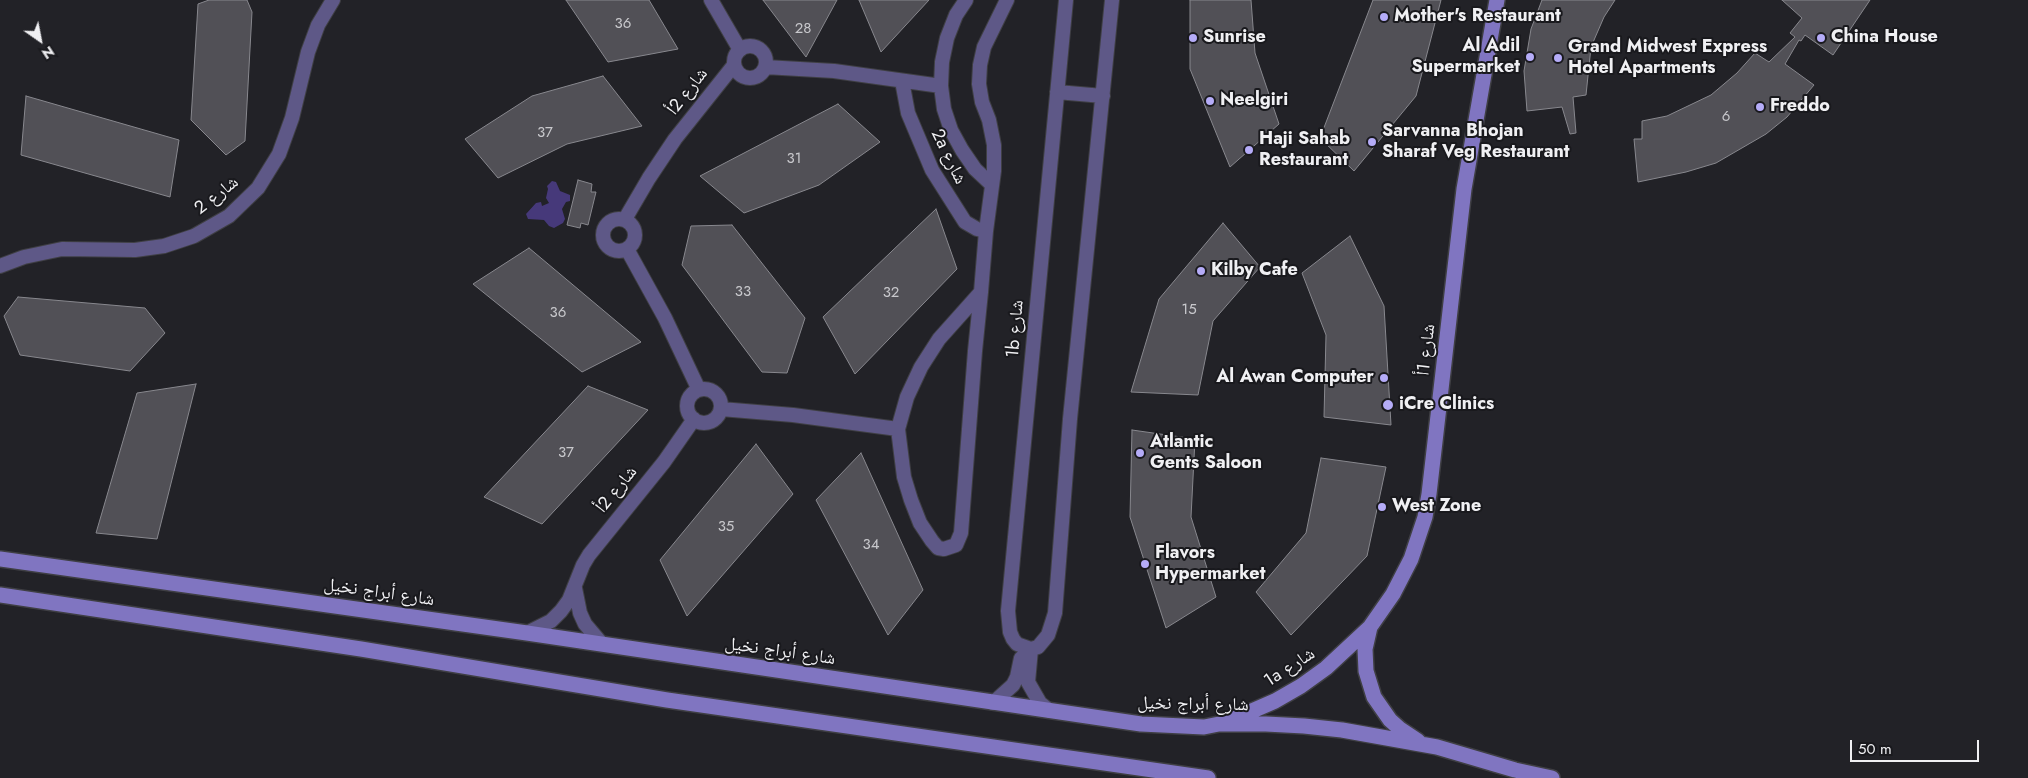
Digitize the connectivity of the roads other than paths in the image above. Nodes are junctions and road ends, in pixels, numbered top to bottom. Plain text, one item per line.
1 (333, 0) edge
2 (711, 0) edge
3 (966, 0) edge
4 (1007, 0) edge
5 (1066, 0) edge
6 (1112, 0) edge
7 (1497, 0) edge
8 (740, 50) junction
9 (734, 64) junction
10 (765, 67) junction
11 (902, 81) junction
12 (941, 86) junction
13 (1057, 92) junction
14 (1103, 96) junction
15 (992, 184) junction
16 (625, 219) junction
17 (986, 231) junction
18 (627, 249) junction
19 (0, 266) edge
20 (981, 292) junction
21 (699, 390) junction
22 (721, 409) junction
23 (694, 419) junction
24 (898, 429) junction
25 (0, 559) edge
26 (575, 587) junction
27 (0, 595) edge
28 (1370, 627) junction
29 (527, 634) junction
30 (602, 644) junction
31 (1027, 648) junction
32 (993, 703) junction
33 (1050, 711) junction
34 (1219, 724) junction
35 (1437, 747) junction
36 (1208, 778) edge
37 (1552, 778) edge

1 - 19 street, شارع 2
2 - 8 street
3 - 12 street
4 - 15 street
5 - 13 street, 1b شارع
6 - 14 street
7 - 28 street, شارع 1أ
8 - 9 street
8 - 10 street
9 - 10 street
9 - 16 street, شارع 2أ
10 - 11 street
11 - 12 street
11 - 17 street, 2a شارع
12 - 15 street
13 - 14 street
13 - 31 street, 1b شارع
14 - 31 street
15 - 17 street
16 - 18 street
16 - 18 street
17 - 20 street
18 - 21 street
20 - 24 street
20 - 24 street
21 - 22 street
21 - 23 street
22 - 23 street
22 - 24 street
23 - 26 street, شارع 2أ
25 - 29 street, شارع أبراج نخيل
26 - 29 street, شارع 2أ
26 - 30 street
27 - 36 street
28 - 34 street, 1a شارع
28 - 35 street, شارع 1أ
29 - 30 street, شارع أبراج نخيل
30 - 32 street, شارع أبراج نخيل
31 - 32 street
31 - 33 street
32 - 33 street, شارع أبراج نخيل
33 - 34 street, شارع أبراج نخيل
34 - 35 street, شارع أبراج نخيل
35 - 37 street, شارع أبراج نخيل

